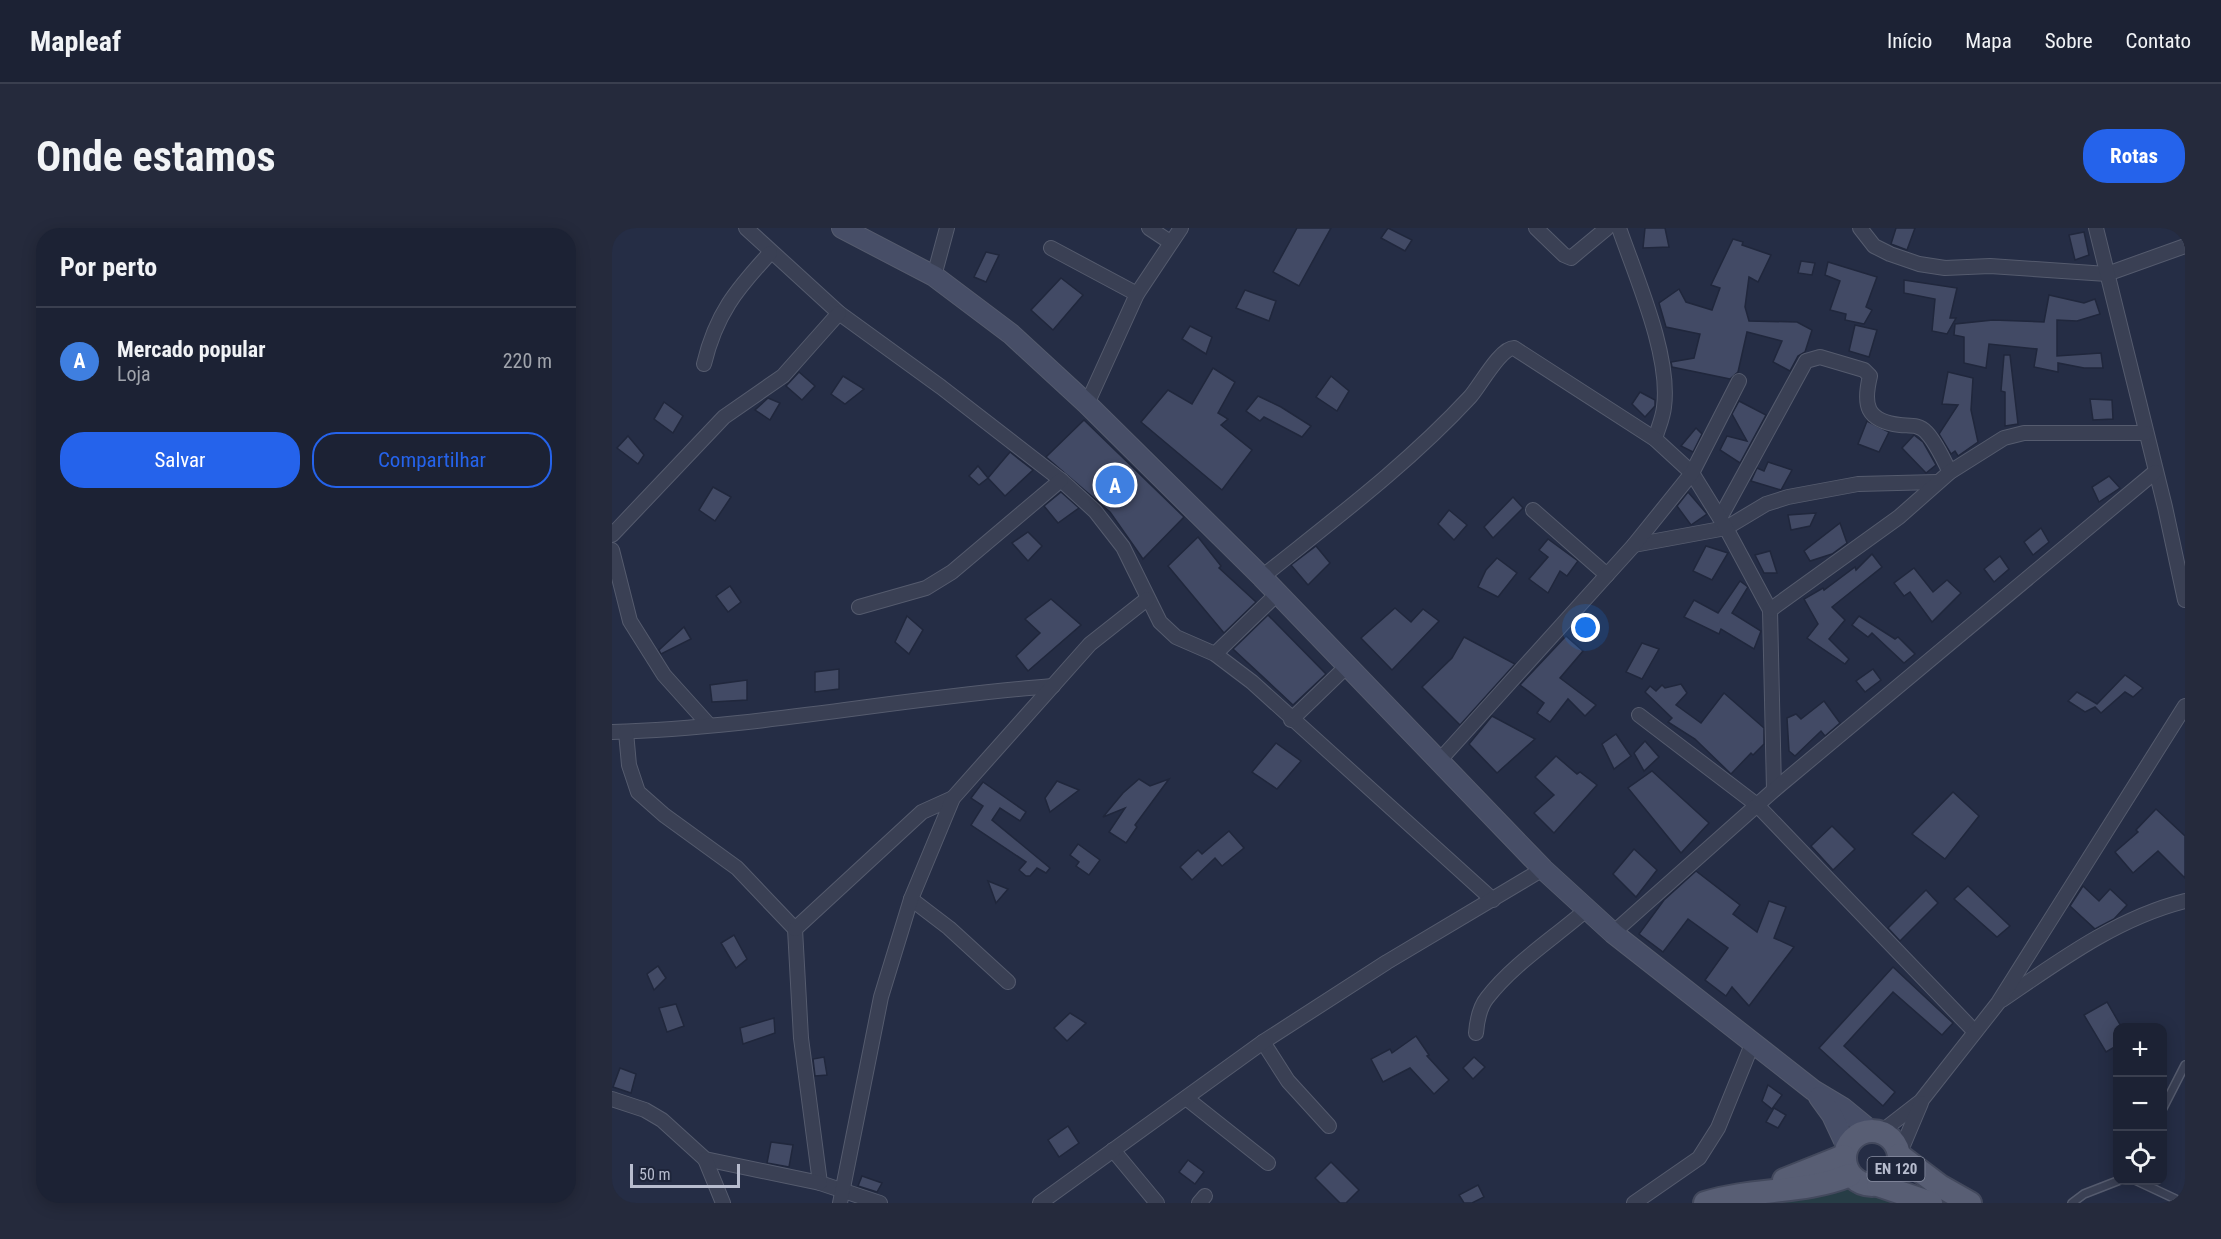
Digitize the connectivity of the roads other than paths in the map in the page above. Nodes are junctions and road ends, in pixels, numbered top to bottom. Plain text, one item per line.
1 (746, 228) edge
2 (842, 228) edge
3 (947, 228) edge
4 (1149, 228) edge
5 (1181, 228) edge
6 (1536, 228) edge
7 (1607, 228) edge
8 (1619, 228) edge
9 (1860, 228) edge
10 (2096, 228) edge
11 (1170, 242) junction
12 (2185, 246) edge
13 (1051, 248) dead end
14 (770, 253) junction
15 (2107, 274) junction
16 (933, 276) junction
17 (1137, 294) junction
18 (839, 313) junction
19 (704, 364) dead end
20 (1739, 381) dead end
21 (1087, 404) junction
22 (2146, 433) junction
23 (1655, 439) junction
24 (1950, 471) junction
25 (2156, 472) junction
26 (1692, 473) junction
27 (1061, 480) junction
28 (1937, 482) junction
29 (1533, 510) dead end
30 (1723, 523) junction
31 (612, 536) edge
32 (1634, 545) junction
33 (612, 550) edge
34 (1607, 575) junction
35 (1262, 577) junction
36 (1278, 594) junction
37 (1147, 599) junction
38 (2185, 600) edge
39 (859, 607) dead end
40 (1770, 610) junction
41 (1215, 654) junction
42 (1347, 666) junction
43 (1053, 686) junction
44 (2185, 706) edge
45 (1639, 715) dead end
46 (1292, 720) junction
47 (709, 725) junction
48 (619, 732) edge
49 (1439, 761) junction
50 (1774, 790) junction
51 (953, 798) junction
52 (1757, 805) junction
53 (1543, 869) junction
54 (911, 899) junction
55 (1493, 900) junction
56 (2185, 901) edge
57 (1586, 910) junction
58 (795, 929) junction
59 (1613, 933) junction
60 (1008, 982) dead end
61 (1998, 1003) junction
62 (1975, 1032) junction
63 (1476, 1033) dead end
64 (1263, 1042) junction
65 (1753, 1042) junction
66 (2185, 1065) edge
67 (1813, 1090) junction
68 (1186, 1098) junction
69 (612, 1099) edge
70 (1921, 1101) junction
71 (2167, 1102) edge
72 (1329, 1126) dead end
73 (1876, 1131) junction
74 (1113, 1150) junction
75 (1899, 1155) junction
76 (705, 1159) junction
77 (1847, 1159) junction
78 (1268, 1163) dead end
79 (820, 1183) junction
80 (2113, 1183) edge
81 (1878, 1185) junction
82 (2146, 1185) edge
83 (841, 1197) edge
84 (1719, 1201) edge
85 (723, 1203) edge
86 (880, 1203) edge
87 (1040, 1203) edge
88 (1157, 1203) edge
89 (1634, 1203) edge
90 (1931, 1203) edge
91 (1970, 1203) edge
92 (2072, 1203) edge
93 (2184, 1203) edge

1 - 14 street
2 - 16 street
3 - 16 street
4 - 11 street
5 - 11 street
6 - 7 street
8 - 23 street
9 - 15 street
10 - 15 street
11 - 17 street
12 - 15 street
13 - 17 street
14 - 18 street
14 - 19 street
15 - 22 street
16 - 21 street
17 - 21 street
18 - 27 street
18 - 31 street
20 - 26 street
21 - 35 street
22 - 24 street
22 - 25 street
23 - 26 street
23 - 35 street
24 - 28 street
24 - 30 street
25 - 38 street
25 - 50 street
26 - 30 street
26 - 32 street
27 - 37 street
27 - 39 street
28 - 30 street
28 - 40 street
29 - 34 street
30 - 32 street
30 - 40 street
32 - 34 street
33 - 47 street
34 - 49 street
35 - 36 street
36 - 41 street
36 - 42 street
37 - 41 street
37 - 43 street
40 - 50 street
41 - 46 street
42 - 46 street
42 - 49 street
43 - 47 street
43 - 51 street
44 - 61 street
45 - 52 street
46 - 55 street
47 - 48 street
48 - 58 street
49 - 53 street
50 - 52 street
51 - 54 street
51 - 58 street
52 - 59 street
52 - 62 street
53 - 55 street
53 - 57 street
54 - 60 street
54 - 83 street
55 - 64 street
56 - 61 street
57 - 59 street
57 - 63 street
58 - 79 street
59 - 65 street
61 - 62 street
62 - 70 street
64 - 68 street
64 - 72 street
65 - 67 street
65 - 89 street
66 - 71 lane
67 - 73 street
67 - 77 street
68 - 74 street
68 - 78 street
69 - 76 street
70 - 73 street
70 - 75 street
73 - 75 main road, EN 120
73 - 77 main road, EN 120
74 - 87 street
74 - 88 street
75 - 81 main road, EN 120
75 - 91 main road, EN 120
76 - 79 street
76 - 85 street
77 - 81 main road, EN 120
77 - 84 main road, EN 120
79 - 83 street
80 - 92 lane
81 - 90 main road, EN 120
82 - 93 lane
83 - 86 street

